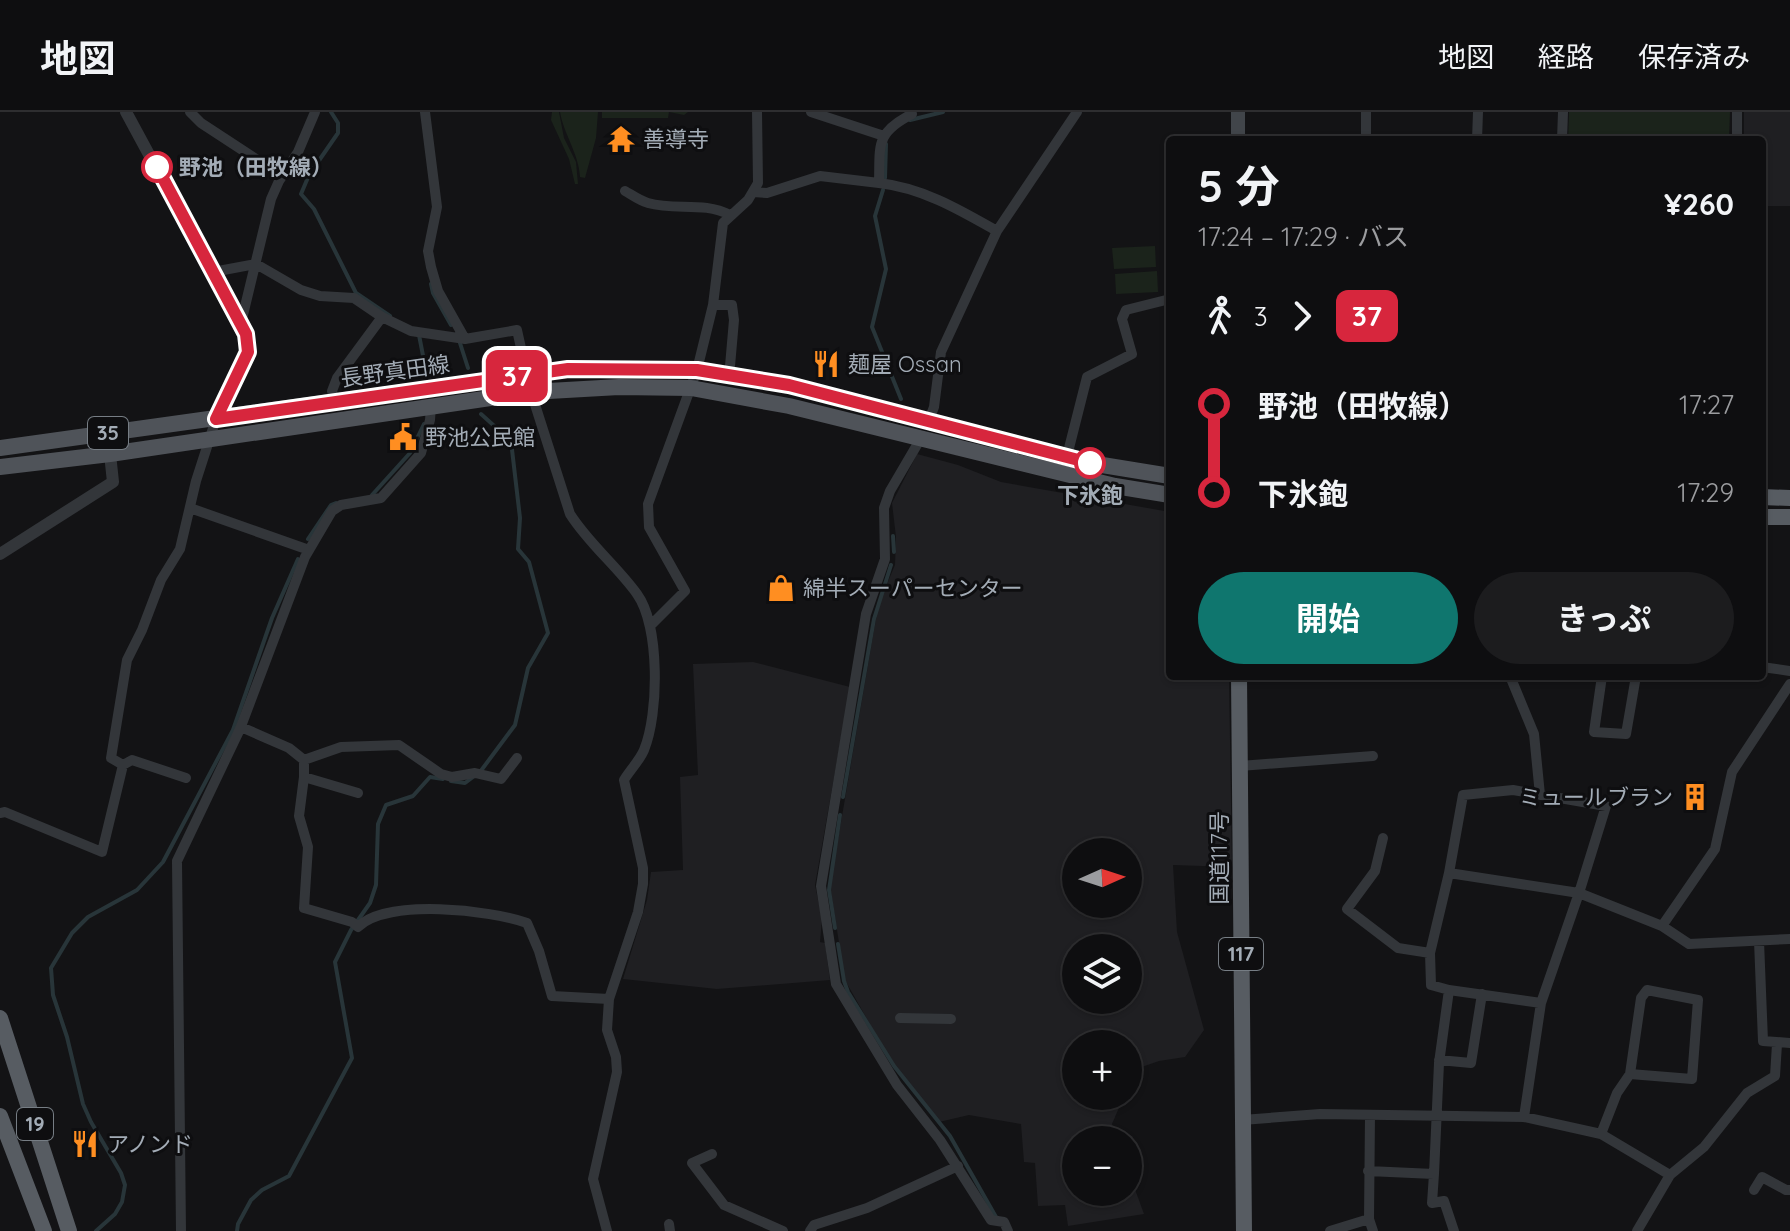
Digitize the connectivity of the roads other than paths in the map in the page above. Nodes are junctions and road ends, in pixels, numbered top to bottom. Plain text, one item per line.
1 (126, 112) edge
2 (190, 112) edge
3 (315, 112) edge
4 (425, 112) edge
5 (757, 112) edge
6 (1077, 112) edge
7 (1238, 112) edge
8 (1366, 112) edge
9 (1478, 112) edge
10 (1563, 112) edge
11 (1737, 112) edge
12 (816, 113) edge
13 (912, 114) edge
14 (884, 136) junction
15 (1238, 136) edge
16 (1366, 136) edge
17 (1477, 136) edge
18 (1562, 136) edge
19 (1737, 136) edge
20 (282, 176) junction
21 (879, 183) junction
22 (625, 191) dead end
23 (753, 192) junction
24 (730, 215) junction
25 (997, 231) junction
26 (256, 264) junction
27 (213, 272) junction
28 (1166, 300) edge
29 (713, 305) junction
30 (382, 317) junction
31 (241, 323) junction
32 (465, 339) junction
33 (730, 366) dead end
34 (697, 370) junction
35 (527, 375) junction
36 (691, 388) junction
37 (531, 392) junction
38 (335, 402) junction
39 (431, 406) junction
40 (216, 419) junction
41 (924, 431) junction
42 (210, 439) junction
43 (0, 448) edge
44 (110, 454) junction
45 (1067, 456) junction
46 (0, 467) edge
47 (1166, 475) edge
48 (1166, 494) edge
49 (1766, 497) edge
50 (1790, 498) edge
51 (190, 508) junction
52 (1766, 517) edge
53 (1790, 517) edge
54 (309, 550) junction
55 (0, 554) edge
56 (651, 625) junction
57 (1766, 668) edge
58 (1790, 671) edge
59 (1239, 680) edge
60 (1512, 680) edge
61 (1601, 680) edge
62 (1635, 680) edge
63 (1790, 684) edge
64 (241, 727) junction
65 (1373, 756) dead end
66 (517, 758) dead end
67 (304, 760) junction
68 (123, 765) junction
69 (1240, 766) junction
70 (304, 777) junction
71 (186, 778) dead end
72 (358, 793) dead end
73 (1540, 795) junction
74 (0, 813) edge
75 (1383, 838) dead end
76 (1449, 873) junction
77 (1579, 893) junction
78 (1662, 926) junction
79 (1790, 939) edge
80 (1759, 941) junction
81 (1430, 953) junction
82 (1449, 990) junction
83 (1482, 994) junction
84 (609, 999) junction
85 (1541, 1003) junction
86 (0, 1018) edge
87 (900, 1018) dead end
88 (951, 1019) dead end
89 (1790, 1043) edge
90 (1777, 1044) junction
91 (1439, 1060) junction
92 (1630, 1074) junction
93 (1370, 1115) junction
94 (0, 1116) edge
95 (1437, 1116) junction
96 (1524, 1117) junction
97 (1242, 1120) junction
98 (1601, 1134) junction
99 (712, 1154) dead end
100 (958, 1166) junction
101 (1368, 1171) junction
102 (1434, 1174) junction
103 (1670, 1175) junction
104 (1754, 1190) dead end
105 (1790, 1190) edge
106 (1369, 1219) junction
107 (44, 1231) edge
108 (69, 1231) edge
109 (181, 1231) edge
110 (607, 1231) edge
111 (783, 1231) edge
112 (810, 1231) edge
113 (1008, 1231) edge
114 (1244, 1231) edge
115 (1330, 1231) edge
116 (1373, 1231) edge
117 (1454, 1231) edge
118 (1637, 1231) edge

1 - 27 street
2 - 20 street
3 - 20 street
4 - 32 street
5 - 23 street
6 - 25 street
7 - 15 main road
8 - 16 street
9 - 17 street
10 - 18 street
11 - 19 street
12 - 14 street
13 - 14 street
14 - 21 street
20 - 26 street
21 - 23 street
21 - 25 street
22 - 24 street
23 - 24 street
24 - 29 street
25 - 41 street
26 - 27 street
26 - 30 street
26 - 31 street
27 - 31 street
28 - 45 street
29 - 33 street
29 - 34 street
30 - 32 street
30 - 38 street
31 - 40 street
32 - 35 street
34 - 35 main road, 長野真田線 / 35
34 - 36 street
34 - 41 main road, 長野真田線 / 35
35 - 38 main road, 長野真田線 / 35
36 - 37 main road, 長野真田線 / 35
36 - 41 main road, 長野真田線 / 35
36 - 56 street
37 - 39 main road, 長野真田線 / 35
37 - 56 street
38 - 40 main road, 長野真田線 / 35
39 - 42 main road, 長野真田線 / 35
39 - 54 street
40 - 42 street
40 - 43 main road, 長野真田線 / 35
41 - 45 main road, 長野真田線 / 35
41 - 48 main road, 長野真田線 / 35
41 - 100 street
42 - 44 main road, 長野真田線 / 35
42 - 51 street
44 - 46 main road, 長野真田線 / 35
44 - 55 street
45 - 47 main road, 長野真田線 / 35
49 - 50 highway
51 - 54 street
51 - 68 street
52 - 53 highway
54 - 64 street
56 - 84 street
57 - 58 street
59 - 69 highway, 国道117号 / 117
60 - 73 street
61 - 62 street
63 - 78 street
64 - 67 street
64 - 109 street
65 - 69 street
66 - 67 street
67 - 70 street
68 - 71 street
68 - 74 street
69 - 97 highway, 国道117号 / 117
70 - 72 street
70 - 84 street
73 - 76 street
73 - 77 street
75 - 81 street
76 - 77 street
76 - 81 street
77 - 78 street
77 - 85 street
78 - 80 street
79 - 80 street
80 - 90 street
81 - 82 street
82 - 83 street
82 - 91 street
83 - 85 street
83 - 91 street
84 - 110 street
85 - 96 street
86 - 108 highway, 19
87 - 88 street
89 - 90 street
90 - 103 street
91 - 95 street
92 - 92 street
92 - 98 street
93 - 95 street
93 - 97 street
93 - 101 street
94 - 107 highway, 19
95 - 96 street
95 - 102 street
96 - 98 street
97 - 114 highway, 国道117号 / 117
98 - 103 street
99 - 111 street
100 - 112 street
100 - 113 street
101 - 102 street
101 - 106 street
102 - 117 street
103 - 118 street
104 - 105 street
106 - 115 street
106 - 116 street

